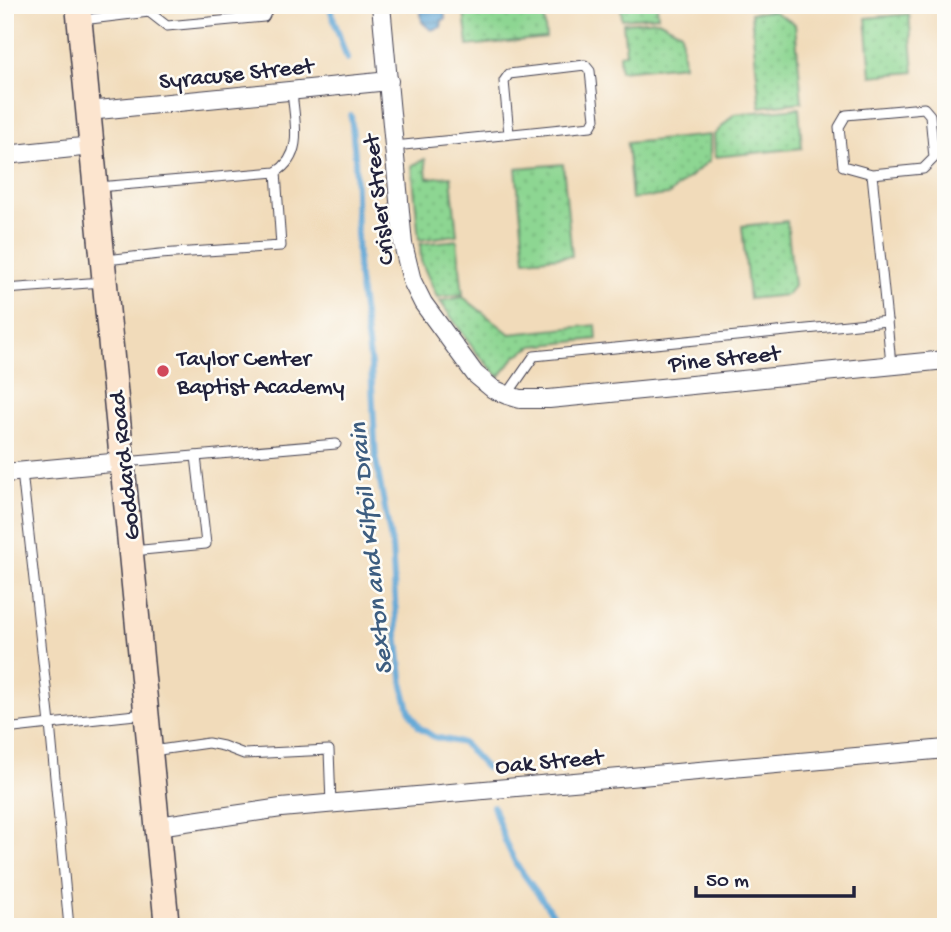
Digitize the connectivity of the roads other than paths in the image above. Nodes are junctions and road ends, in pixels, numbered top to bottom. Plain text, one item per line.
1 (270, 5) edge
2 (381, 5) edge
3 (79, 13) edge
4 (389, 81) junction
5 (292, 91) junction
6 (88, 111) junction
7 (509, 134) junction
8 (92, 146) junction
9 (394, 146) junction
10 (5, 155) edge
11 (276, 172) junction
12 (872, 174) junction
13 (96, 187) junction
14 (104, 271) junction
15 (5, 289) edge
16 (887, 321) junction
17 (946, 360) edge
18 (891, 365) junction
19 (507, 395) junction
20 (336, 444) dead end
21 (196, 456) junction
22 (122, 462) junction
23 (14, 472) edge
24 (131, 551) junction
25 (147, 713) junction
26 (50, 724) junction
27 (5, 729) edge
28 (946, 749) edge
29 (151, 751) junction
30 (331, 804) junction
31 (158, 826) junction
32 (69, 927) edge
33 (167, 927) edge

1 - 3 lane
2 - 4 street, Crisler Street
3 - 6 main road, Goddard Road
4 - 5 street, Syracuse Street
4 - 9 street, Crisler Street
5 - 6 street, Syracuse Street
5 - 11 lane
6 - 8 main road, Goddard Road
7 - 7 lane
7 - 9 lane
8 - 10 street
8 - 13 main road, Goddard Road
9 - 19 street, Crisler Street
11 - 13 lane
11 - 14 lane
12 - 12 lane
12 - 16 lane
13 - 14 main road, Goddard Road
14 - 15 lane
14 - 22 main road, Goddard Road
16 - 18 lane
16 - 19 lane
17 - 18 street, Pine Street
18 - 19 street, Pine Street
20 - 21 lane
21 - 22 lane
21 - 24 lane
22 - 23 street
22 - 24 main road, Goddard Road
23 - 26 lane
24 - 25 main road, Goddard Road
25 - 26 lane
25 - 29 main road, Goddard Road
26 - 27 lane
26 - 32 lane
28 - 30 street, Oak Street
29 - 30 lane
29 - 31 main road, Goddard Road
30 - 31 street, Oak Street
31 - 33 main road, Goddard Road

